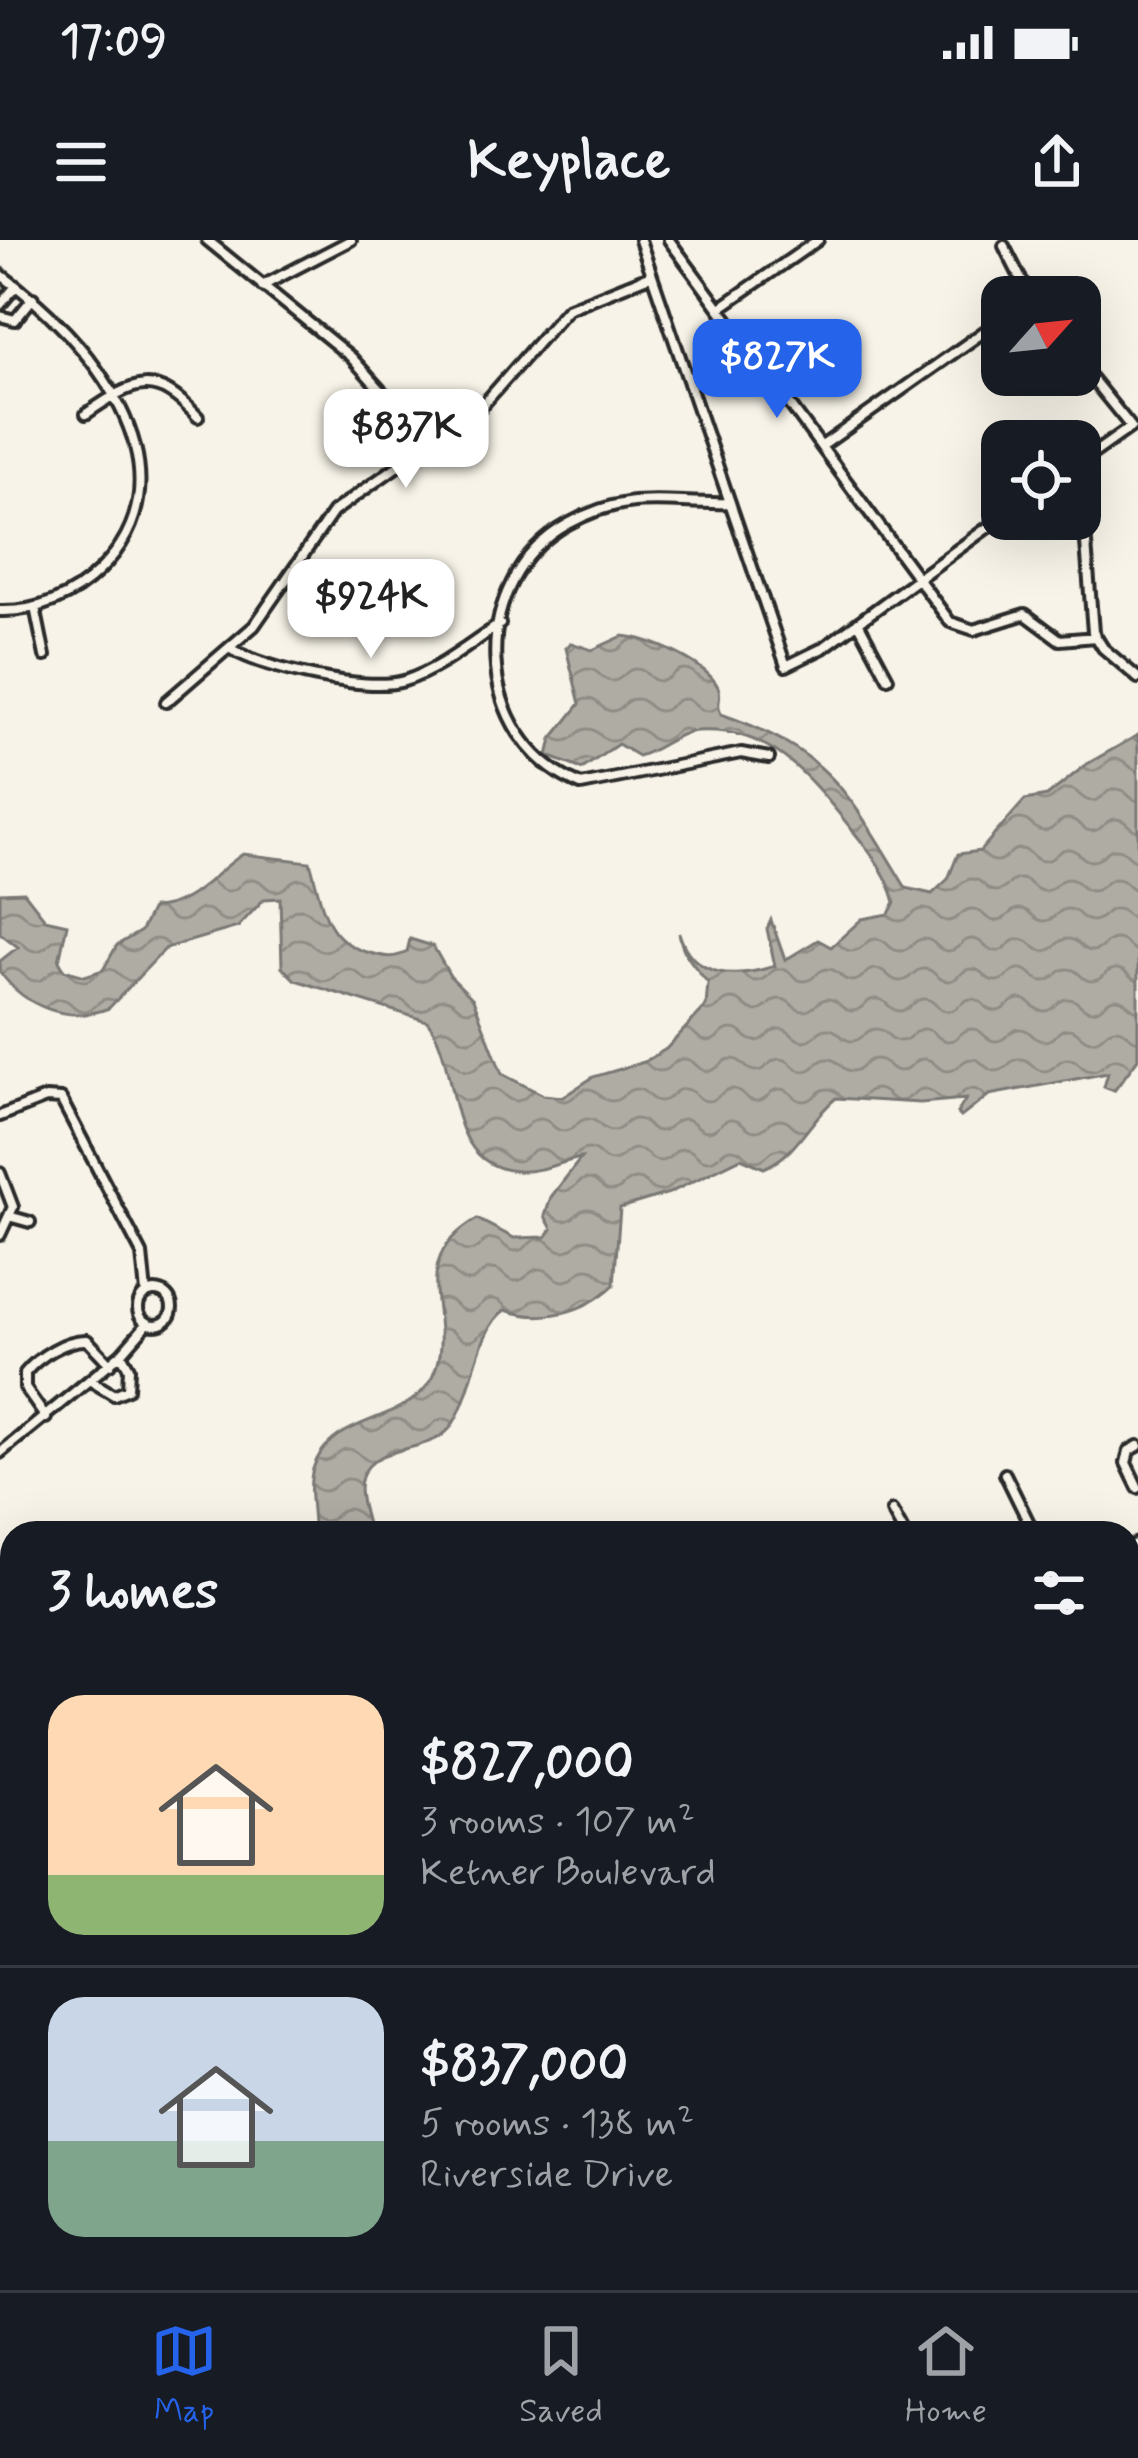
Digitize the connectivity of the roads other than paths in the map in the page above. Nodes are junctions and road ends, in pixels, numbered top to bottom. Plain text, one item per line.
1 (207, 240) edge
2 (351, 240) edge
3 (640, 240) edge
4 (669, 240) edge
5 (818, 240) edge
6 (1004, 246) dead end
7 (0, 274) edge
8 (652, 275) junction
9 (1019, 276) edge
10 (35, 279) dead end
11 (262, 286) junction
12 (19, 288) junction
13 (33, 298) junction
14 (0, 305) edge
15 (720, 308) junction
16 (0, 316) edge
17 (981, 334) edge
18 (1101, 390) edge
19 (115, 396) junction
20 (86, 414) dead end
21 (198, 417) dead end
22 (430, 446) junction
23 (822, 446) junction
24 (1101, 450) edge
25 (730, 502) junction
26 (981, 532) edge
27 (1087, 540) edge
28 (919, 577) junction
29 (35, 607) junction
30 (0, 611) edge
31 (858, 622) junction
32 (501, 623) junction
33 (1096, 637) junction
34 (231, 649) junction
35 (45, 656) dead end
36 (888, 678) dead end
37 (1138, 678) edge
38 (166, 702) dead end
39 (769, 758) dead end
40 (0, 1116) edge
41 (0, 1173) edge
42 (11, 1217) junction
43 (30, 1222) dead end
44 (0, 1235) edge
45 (146, 1294) junction
46 (148, 1323) junction
47 (121, 1354) junction
48 (110, 1364) junction
49 (91, 1381) junction
50 (46, 1418) junction
51 (1138, 1446) edge
52 (0, 1453) edge
53 (1005, 1474) dead end
54 (1138, 1488) edge
55 (892, 1511) dead end
56 (897, 1521) edge
57 (1028, 1521) edge

1 - 11 street
2 - 11 street
3 - 8 street
4 - 15 street
5 - 15 street
6 - 9 street
7 - 12 street
8 - 22 street
8 - 25 street
10 - 12 street
11 - 22 street
12 - 13 street
12 - 14 street
13 - 16 street
13 - 19 street
15 - 23 street
17 - 23 street
18 - 24 street
19 - 20 street
19 - 21 street
19 - 29 street
22 - 34 street
23 - 28 street
25 - 31 street
25 - 32 street
26 - 28 street
27 - 33 street
28 - 31 street
28 - 33 street
29 - 30 street
29 - 35 street
31 - 36 street
32 - 34 street
32 - 39 street
33 - 37 street
34 - 38 street
40 - 45 street
41 - 42 street
42 - 43 street
42 - 44 street
45 - 46 street
45 - 46 street
46 - 47 street
47 - 48 street
47 - 49 street
48 - 49 street
48 - 50 street
49 - 50 street
50 - 52 street
51 - 54 street
53 - 57 street
55 - 56 street

